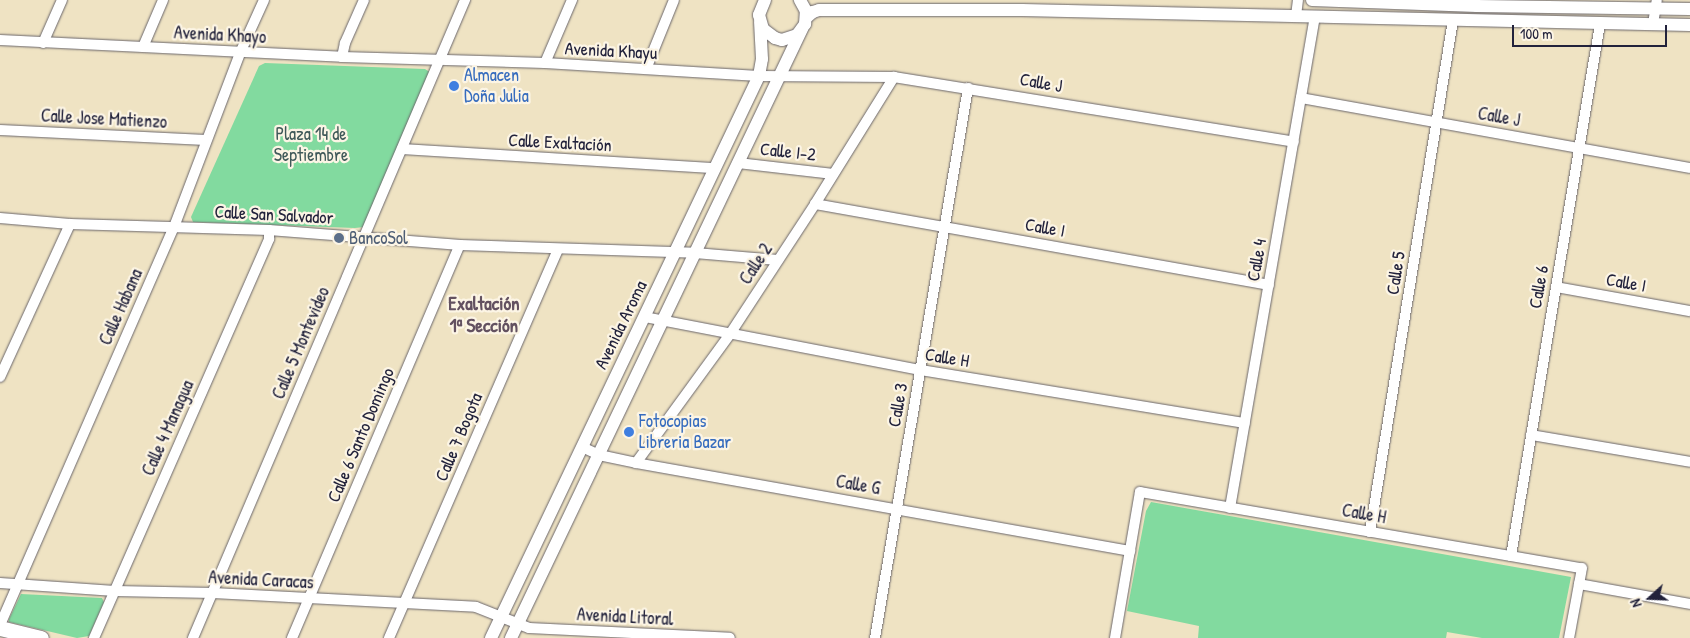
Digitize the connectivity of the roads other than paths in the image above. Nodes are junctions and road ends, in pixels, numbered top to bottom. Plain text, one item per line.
1 (62, 0) edge
2 (162, 0) edge
3 (264, 0) edge
4 (364, 0) edge
5 (465, 0) edge
6 (572, 0) edge
7 (674, 0) edge
8 (752, 0) edge
9 (765, 0) edge
10 (800, 0) edge
11 (1298, 0) edge
12 (1312, 0) edge
13 (1387, 1) edge
14 (1478, 3) edge
15 (1566, 3) edge
16 (1656, 4) edge
17 (827, 5) edge
18 (1022, 5) edge
19 (1690, 9) edge
20 (1296, 16) junction
21 (759, 18) junction
22 (1315, 18) junction
23 (1453, 20) junction
24 (1476, 20) junction
25 (804, 24) junction
26 (1600, 24) junction
27 (1653, 24) junction
28 (1690, 25) edge
29 (0, 40) edge
30 (43, 43) junction
31 (143, 47) junction
32 (240, 52) junction
33 (342, 57) junction
34 (439, 60) junction
35 (545, 63) junction
36 (646, 69) junction
37 (781, 74) junction
38 (759, 76) junction
39 (894, 77) junction
40 (968, 88) junction
41 (1301, 98) junction
42 (1437, 122) junction
43 (0, 130) edge
44 (206, 140) junction
45 (1294, 142) junction
46 (1579, 148) junction
47 (402, 149) junction
48 (738, 163) junction
49 (715, 168) junction
50 (1690, 168) edge
51 (833, 174) junction
52 (815, 204) junction
53 (0, 218) edge
54 (70, 224) junction
55 (174, 227) junction
56 (945, 227) junction
57 (269, 230) junction
58 (363, 237) junction
59 (460, 245) junction
60 (558, 249) junction
61 (695, 253) junction
62 (674, 254) junction
63 (778, 260) junction
64 (1269, 284) junction
65 (1556, 287) junction
66 (1690, 311) edge
67 (645, 317) junction
68 (663, 321) junction
69 (730, 334) junction
70 (920, 370) junction
71 (0, 377) edge
72 (1245, 423) junction
73 (1531, 435) junction
74 (582, 447) junction
75 (599, 455) junction
76 (1690, 462) edge
77 (636, 463) junction
78 (897, 508) junction
79 (1230, 508) junction
80 (1370, 532) junction
81 (1130, 551) junction
82 (1511, 556) junction
83 (0, 584) edge
84 (1579, 584) junction
85 (17, 585) junction
86 (115, 591) junction
87 (213, 593) junction
88 (308, 598) junction
89 (405, 602) junction
90 (1690, 604) edge
91 (502, 616) junction
92 (518, 624) junction
93 (0, 627) edge
94 (41, 638) edge
95 (94, 638) edge
96 (193, 638) edge
97 (292, 638) edge
98 (389, 638) edge
99 (491, 638) edge
100 (512, 638) edge
101 (730, 638) edge
102 (875, 638) edge
103 (1115, 638) edge
104 (1569, 638) edge

1 - 30 street
2 - 31 street
3 - 32 street, Calle Habana
4 - 33 street
5 - 34 street, Calle 5 Montevideo
6 - 35 street
7 - 36 street
8 - 21 street, Avenida Aroma
9 - 21 street
10 - 25 street
11 - 20 street
12 - 13 street
13 - 14 street
14 - 15 street
14 - 24 street
15 - 16 street
16 - 19 street
16 - 27 street
17 - 18 street
17 - 25 street
18 - 20 street
20 - 22 street
21 - 25 street
21 - 38 street, Avenida Aroma
22 - 23 street
22 - 41 street, Calle 4
23 - 24 street
23 - 42 street, Calle 5
24 - 26 street
25 - 37 street, Avenida Aroma
26 - 27 street
26 - 46 street, Calle 6
27 - 28 street
29 - 30 street, Avenida Khayo
30 - 31 street, Avenida Khayo
31 - 32 street, Avenida Khayo
32 - 33 street, Avenida Khayo
32 - 44 street, Calle Habana
33 - 34 street, Avenida Khayo
34 - 35 street, Avenida Khayu
34 - 47 street, Calle 5 Montevideo
35 - 36 street, Avenida Khayu
36 - 38 street, Avenida Khayu
37 - 38 street, Avenida Khayu
37 - 39 street, Calle J
37 - 48 street, Avenida Aroma
38 - 49 street, Avenida Aroma
39 - 40 street, Calle J
39 - 51 street, Calle 2
40 - 45 street, Calle J
40 - 56 street, Calle 3
41 - 42 street, Calle J
41 - 45 street, Calle 4
42 - 46 street, Calle J
42 - 80 street, Calle 5
43 - 44 street, Calle Jose Matienzo
44 - 55 street, Calle Habana
45 - 64 street, Calle 4
46 - 50 street, Calle J
46 - 65 street, Calle 6
47 - 49 street, Calle Exaltación
47 - 58 street, Calle 5 Montevideo
48 - 51 street, Calle I-2
48 - 61 street, Avenida Aroma
49 - 62 street, Avenida Aroma
51 - 52 street, Calle 2
52 - 56 street, Calle I
52 - 63 street, Calle 2
53 - 54 street, Calle San Salvador
54 - 55 street, Calle San Salvador
54 - 71 street
55 - 57 street, Calle San Salvador
55 - 85 street, Calle Habana
56 - 64 street, Calle I
56 - 70 street, Calle 3
57 - 58 street, Calle San Salvador
57 - 86 street, Calle 4 Managua
58 - 59 street, Calle San Salvador
58 - 87 street, Calle 5 Montevideo
59 - 60 street, Calle San Salvador
59 - 88 street, Calle 6 Santo Domingo
60 - 62 street, Calle San Salvador
60 - 89 street, Calle 7 Bogota
61 - 62 street, Calle San Salvador
61 - 63 street, Calle San Salvador
61 - 68 street, Avenida Aroma
62 - 67 street, Avenida Aroma
63 - 69 street, Calle 2
64 - 72 street, Calle 4
65 - 66 street, Calle I
65 - 73 street, Calle 6
67 - 68 street, Calle H
67 - 74 street, Avenida Aroma
68 - 69 street, Calle H
68 - 75 street, Avenida Aroma
69 - 70 street, Calle H
69 - 77 street, Calle 2
70 - 72 street, Calle H
70 - 78 street, Calle 3
72 - 79 street, Calle 4
73 - 76 street
73 - 82 street, Calle 6
74 - 75 street, Calle G
74 - 91 street, Avenida Aroma
75 - 77 street, Calle G
75 - 92 street, Avenida Aroma
77 - 78 street, Calle G
78 - 81 street, Calle G
78 - 102 street, Calle 3
79 - 80 street, Calle H
79 - 81 street, Calle H
80 - 82 street, Calle H
81 - 103 street
82 - 84 street, Calle H
83 - 85 street, Avenida Caracas
84 - 90 street
84 - 104 street
85 - 86 street, Avenida Caracas
85 - 93 street, Calle Habana
86 - 87 street, Avenida Caracas
86 - 95 street, Calle 4 Managua
87 - 88 street, Avenida Caracas
87 - 96 street, Calle 5 Montevideo
88 - 89 street, Avenida Caracas
88 - 97 street, Calle 6 Santo Domingo
89 - 91 street, Avenida Caracas
89 - 98 street, Calle 7 Bogota
91 - 92 street, Avenida Caracas
91 - 99 street, Avenida Aroma
92 - 100 street, Avenida Aroma
92 - 101 street, Avenida Litoral
93 - 94 main road

